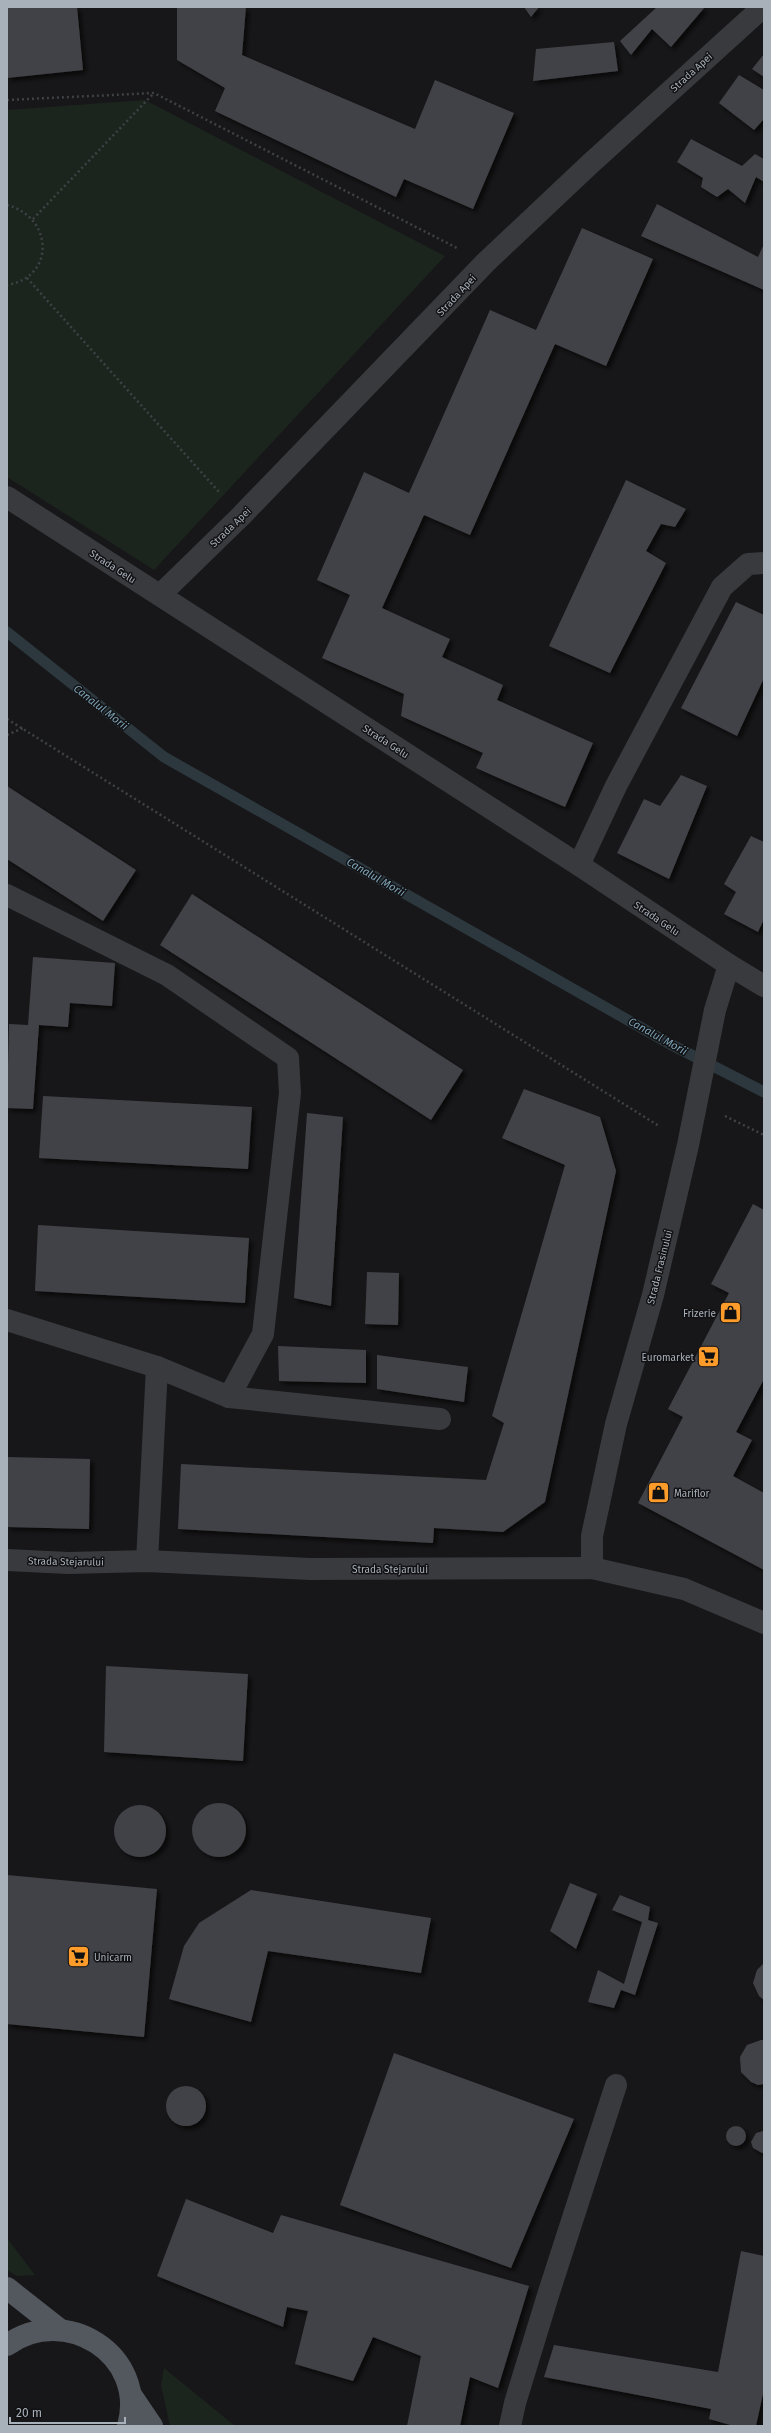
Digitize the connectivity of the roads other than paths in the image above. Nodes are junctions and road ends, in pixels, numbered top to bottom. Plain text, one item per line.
1 (763, 7) edge
2 (7, 497) edge
3 (764, 563) edge
4 (160, 595) junction
5 (579, 865) junction
6 (7, 895) edge
7 (729, 965) junction
8 (764, 986) edge
9 (7, 1320) edge
10 (157, 1367) junction
11 (229, 1398) junction
12 (440, 1419) dead end
13 (7, 1560) edge
14 (148, 1561) junction
15 (592, 1568) junction
16 (764, 1623) edge
17 (616, 2085) dead end
18 (7, 2288) edge
19 (59, 2329) junction
20 (7, 2345) edge
21 (131, 2395) junction
22 (128, 2426) edge
23 (152, 2426) edge
24 (510, 2426) edge

1 - 4 street, Strada Apei
2 - 4 street, Strada Gelu
3 - 5 street
4 - 5 street, Strada Gelu
5 - 7 street, Strada Gelu
6 - 11 street
7 - 8 street, Strada Gelu
7 - 15 street, Strada Frasinului
9 - 10 street
10 - 11 street
10 - 14 street
11 - 12 street
13 - 14 street, Strada Stejarului
14 - 15 street, Strada Stejarului
15 - 16 street, Strada Stejarului
17 - 24 street
18 - 19 main road
19 - 20 main road
19 - 21 main road
21 - 22 main road
21 - 23 main road

